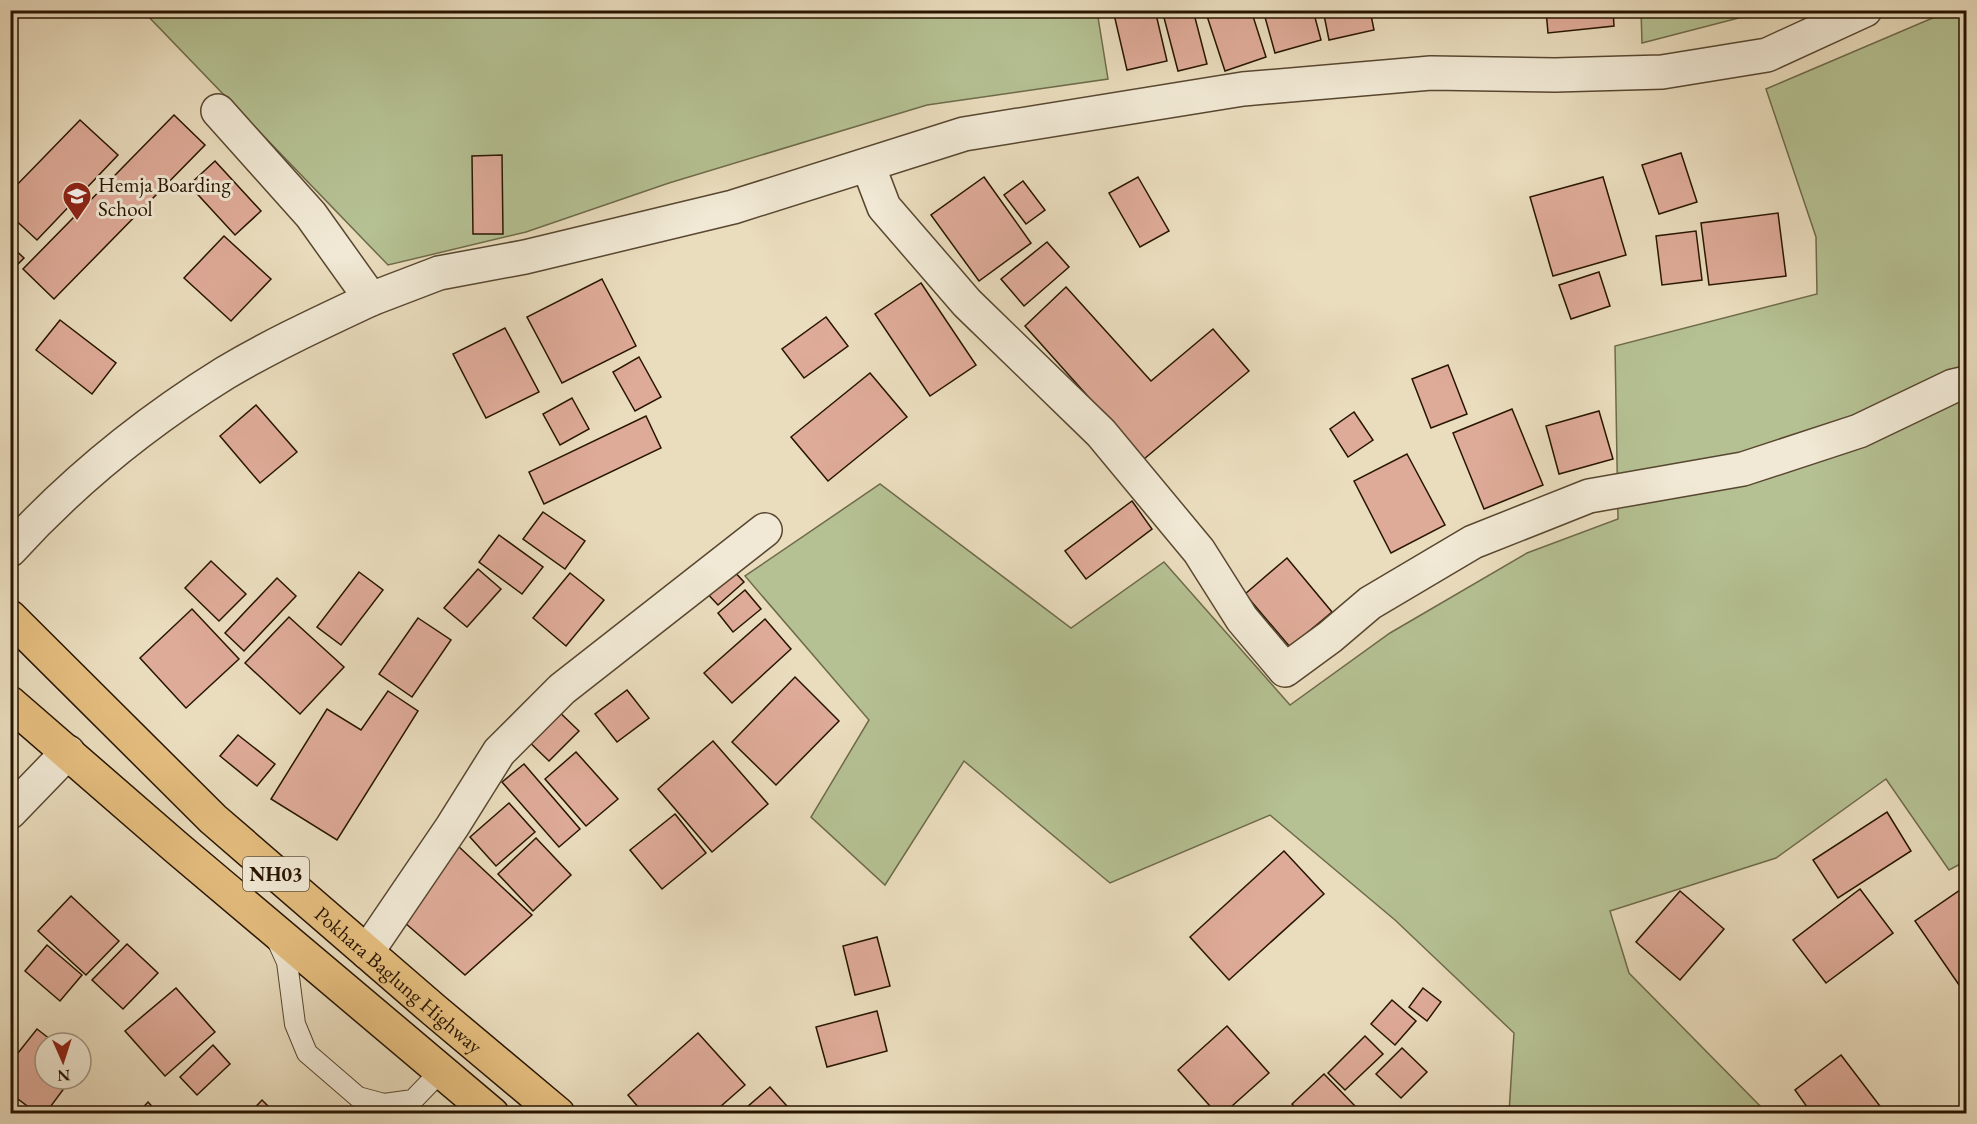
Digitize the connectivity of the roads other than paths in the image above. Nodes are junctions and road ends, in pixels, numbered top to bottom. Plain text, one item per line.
1 (1865, 10) edge
2 (218, 111) dead end
3 (868, 165) junction
4 (371, 299) junction
5 (1966, 383) edge
6 (765, 530) dead end
7 (10, 550) edge
8 (10, 617) edge
9 (10, 703) edge
10 (68, 752) junction
11 (10, 812) edge
12 (272, 928) junction
13 (368, 952) junction
14 (441, 1071) junction
15 (492, 1113) edge
16 (558, 1113) edge

1 - 3 street
2 - 4 street
3 - 4 street
3 - 5 street
4 - 7 street
6 - 13 street
8 - 13 highway, Pokhara Baglung Highway / NH03
9 - 10 highway, Pokhara Baglung Highway
10 - 11 street
10 - 12 highway, Pokhara Baglung Highway
12 - 14 highway, Pokhara Baglung Highway
12 - 14 lane
13 - 16 highway, Pokhara Baglung Highway / NH03
14 - 15 highway, Pokhara Baglung Highway

